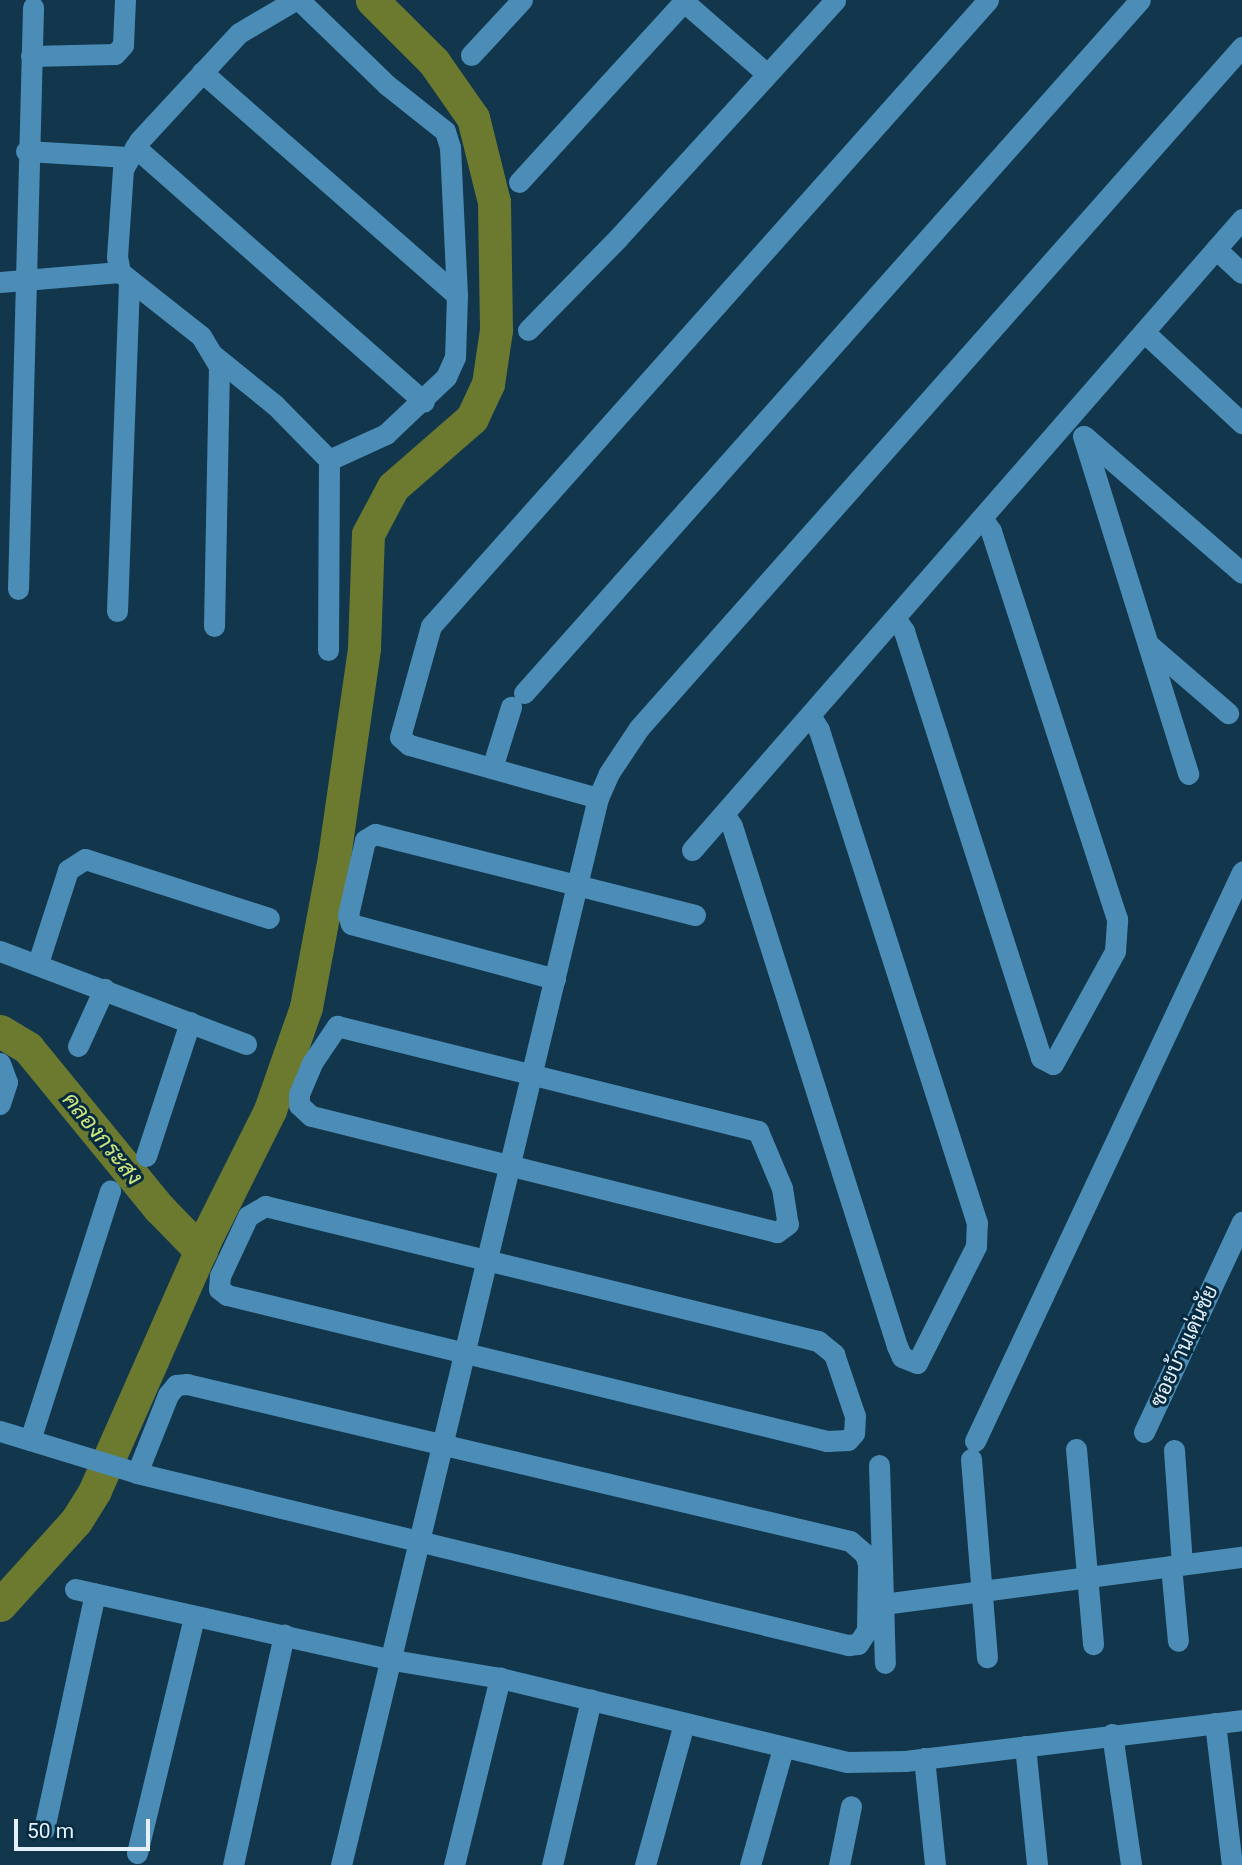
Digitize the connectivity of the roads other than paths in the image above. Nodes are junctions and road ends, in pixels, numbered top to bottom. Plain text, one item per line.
1 (125, 0) edge
2 (297, 0) edge
3 (522, 0) edge
4 (835, 0) edge
5 (988, 0) edge
6 (1140, 0) edge
7 (683, 1) edge
8 (33, 7) dead end
9 (1242, 47) edge
10 (471, 55) dead end
11 (31, 57) junction
12 (202, 72) junction
13 (766, 73) junction
14 (26, 151) junction
15 (132, 152) junction
16 (520, 181) dead end
17 (1242, 219) edge
18 (1216, 249) junction
19 (1242, 273) edge
20 (125, 276) junction
21 (0, 282) edge
22 (23, 282) junction
23 (457, 295) junction
24 (528, 330) dead end
25 (1144, 332) junction
26 (213, 355) junction
27 (424, 401) junction
28 (1066, 421) junction
29 (1242, 423) edge
30 (1083, 436) junction
31 (329, 460) junction
32 (982, 518) junction
33 (1242, 573) edge
34 (19, 589) dead end
35 (117, 611) dead end
36 (895, 618) junction
37 (214, 626) dead end
38 (1148, 644) junction
39 (328, 650) dead end
40 (1228, 713) dead end
41 (810, 715) junction
42 (492, 768) junction
43 (1188, 774) dead end
44 (598, 798) junction
45 (724, 814) junction
46 (692, 850) dead end
47 (1242, 872) edge
48 (577, 888) junction
49 (695, 915) dead end
50 (269, 918) dead end
51 (0, 951) edge
52 (38, 963) junction
53 (555, 979) junction
54 (104, 989) junction
55 (190, 1022) junction
56 (246, 1044) dead end
57 (78, 1046) dead end
58 (0, 1063) edge
59 (533, 1072) junction
60 (0, 1104) edge
61 (146, 1156) dead end
62 (510, 1167) junction
63 (110, 1191) dead end
64 (1242, 1222) edge
65 (488, 1259) junction
66 (465, 1353) junction
67 (0, 1431) edge
68 (1144, 1432) dead end
69 (30, 1440) junction
70 (443, 1445) junction
71 (1076, 1449) dead end
72 (1174, 1450) dead end
73 (879, 1465) dead end
74 (137, 1473) junction
75 (420, 1542) junction
76 (1242, 1557) edge
77 (1176, 1565) junction
78 (1086, 1578) junction
79 (982, 1592) junction
80 (883, 1604) junction
81 (194, 1617) junction
82 (284, 1635) junction
83 (1178, 1641) dead end
84 (1093, 1644) dead end
85 (987, 1657) dead end
86 (393, 1660) junction
87 (885, 1663) dead end
88 (500, 1678) junction
89 (591, 1700) junction
90 (1242, 1720) edge
91 (684, 1723) junction
92 (1215, 1723) junction
93 (1112, 1734) junction
94 (1025, 1746) junction
95 (783, 1748) junction
96 (924, 1758) junction
97 (851, 1806) dead end
98 (44, 1829) dead end
99 (136, 1853) dead end
100 (233, 1865) edge
101 (341, 1865) edge
102 (454, 1865) edge
103 (552, 1865) edge
104 (645, 1865) edge
105 (750, 1865) edge
106 (839, 1865) edge
107 (935, 1865) edge
108 (1037, 1865) edge
109 (1131, 1865) edge
110 (1232, 1865) edge

1 - 11 street
2 - 12 street
2 - 23 street
3 - 10 street
4 - 13 street
5 - 42 street
6 - 42 street
7 - 13 street
7 - 16 street
8 - 11 street
9 - 44 street
11 - 14 street
12 - 15 street
12 - 23 street
13 - 24 street
14 - 15 street
14 - 22 street
15 - 20 street
15 - 27 street
17 - 18 street
18 - 19 street
18 - 25 street
20 - 22 street
20 - 26 street
20 - 35 street
21 - 22 street
22 - 34 street
23 - 27 street
25 - 28 street
25 - 29 street
26 - 31 street
26 - 37 street
27 - 31 street
28 - 30 street
28 - 32 street
30 - 33 street
30 - 38 street
31 - 39 street
32 - 36 street
32 - 36 street
36 - 41 street
38 - 40 street
38 - 43 street
41 - 45 street
41 - 45 street
42 - 44 street
44 - 48 street
45 - 46 street
47 - 79 street
48 - 49 street
48 - 53 street
48 - 53 street
50 - 52 street
51 - 52 street
52 - 54 street
53 - 59 street
54 - 55 street
54 - 57 street
55 - 56 street
55 - 61 street
58 - 60 street
59 - 62 street
59 - 62 street
59 - 62 street
62 - 65 street
63 - 69 street
64 - 68 street, ซอยบ้านเด่นชัย
65 - 66 street
65 - 66 street
65 - 66 street
66 - 70 street
67 - 69 street
69 - 74 street
70 - 74 street
70 - 75 street
70 - 75 street
71 - 78 street
72 - 77 street
73 - 80 street
74 - 75 street
75 - 86 street
76 - 77 street
77 - 78 street
77 - 83 street
78 - 79 street
78 - 84 street
79 - 80 street
79 - 85 street
80 - 87 street
81 - 82 street
81 - 98 street
81 - 99 street
82 - 86 street
82 - 100 street
86 - 88 street
86 - 101 street
88 - 89 street
88 - 102 street
89 - 91 street
89 - 103 street
90 - 92 street
91 - 95 street
91 - 104 street
92 - 93 street
92 - 110 street
93 - 94 street
93 - 109 street
94 - 96 street
94 - 108 street
95 - 96 street
95 - 105 street
96 - 107 street
97 - 106 street

